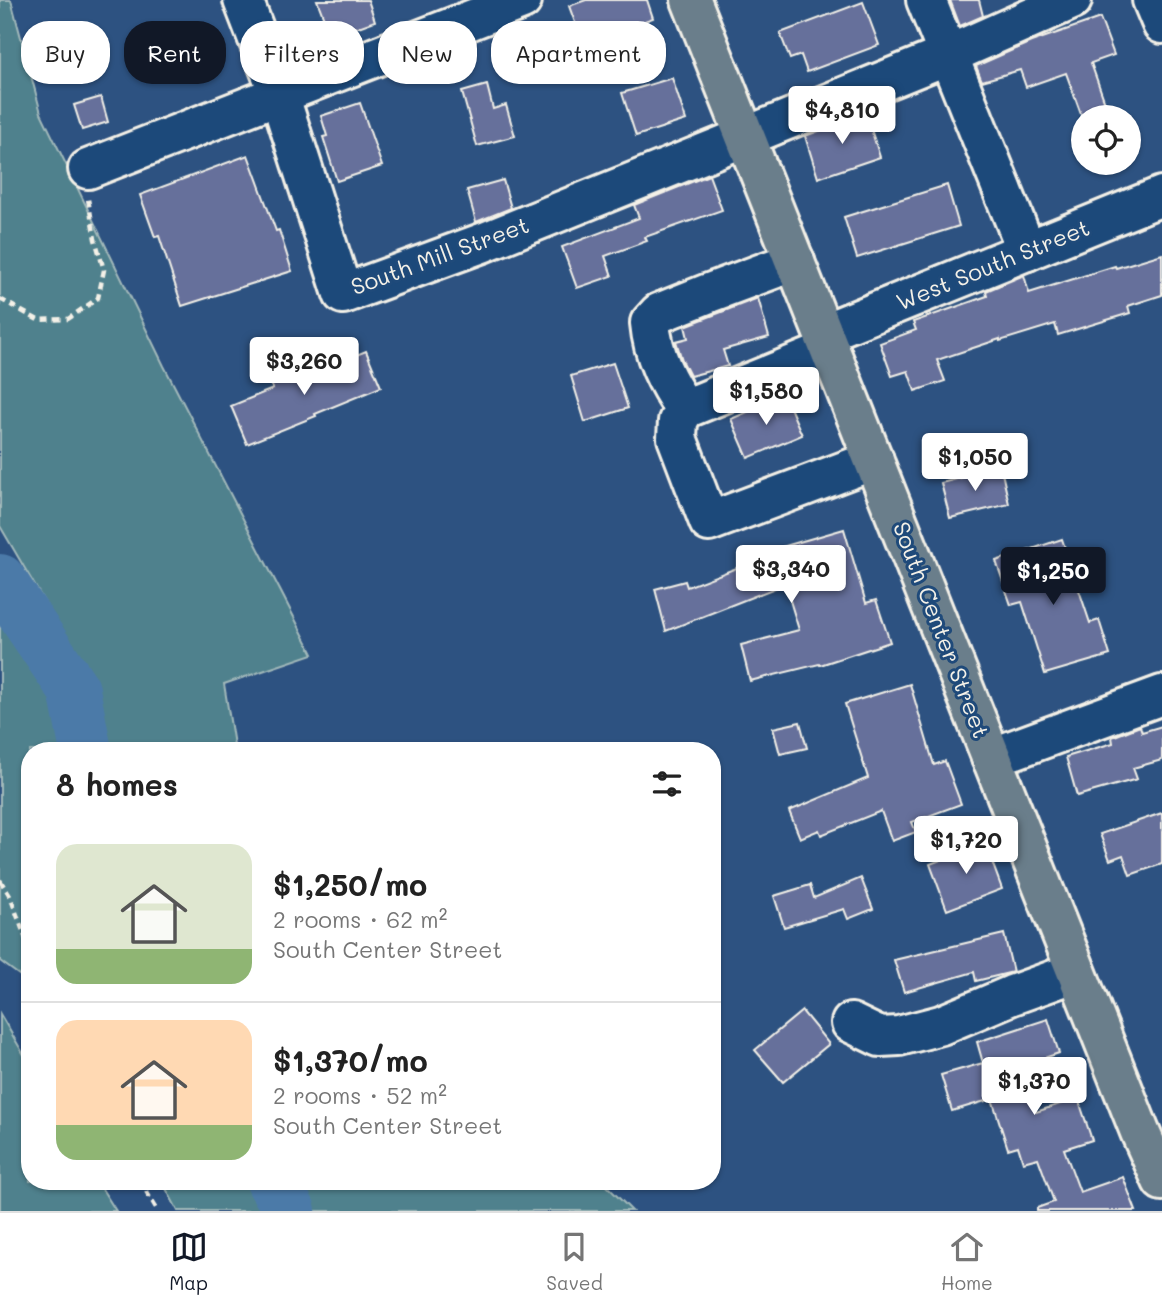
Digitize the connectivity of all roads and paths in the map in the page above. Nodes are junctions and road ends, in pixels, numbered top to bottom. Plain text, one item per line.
1 (243, 0) edge
2 (522, 0) edge
3 (691, 0) edge
4 (926, 0) edge
5 (1072, 0) edge
6 (1152, 0) edge
7 (1162, 24) edge
8 (948, 55) junction
9 (279, 94) junction
10 (745, 136) junction
11 (88, 169) joint
12 (1162, 196) edge
13 (1027, 251) junction
14 (795, 261) junction
15 (0, 299) edge
16 (827, 342) junction
17 (685, 409) junction
18 (874, 460) junction
19 (1162, 695) edge
20 (991, 758) junction
21 (0, 880) edge
22 (21, 926) edge
23 (1076, 972) junction
24 (851, 1023) dead end
25 (1162, 1181) edge
26 (146, 1190) edge
27 (158, 1211) edge

1 - 9 street, South Mill Street
2 - 9 street
3 - 10 main road, South Center Street
4 - 8 street
5 - 8 street
6 - 7 street
8 - 10 street
8 - 13 street
9 - 10 street, South Mill Street
9 - 11 street
10 - 14 main road, South Center Street
11 - 15 path
12 - 13 street, West South Street
13 - 16 street, West South Street
14 - 16 main road, South Center Street
14 - 17 street
16 - 17 street, West South Street
16 - 18 main road, South Center Street
17 - 18 street
18 - 20 main road, South Center Street
19 - 20 street
20 - 23 main road, South Center Street
21 - 22 path
23 - 24 street
23 - 25 main road, South Center Street
26 - 27 path

